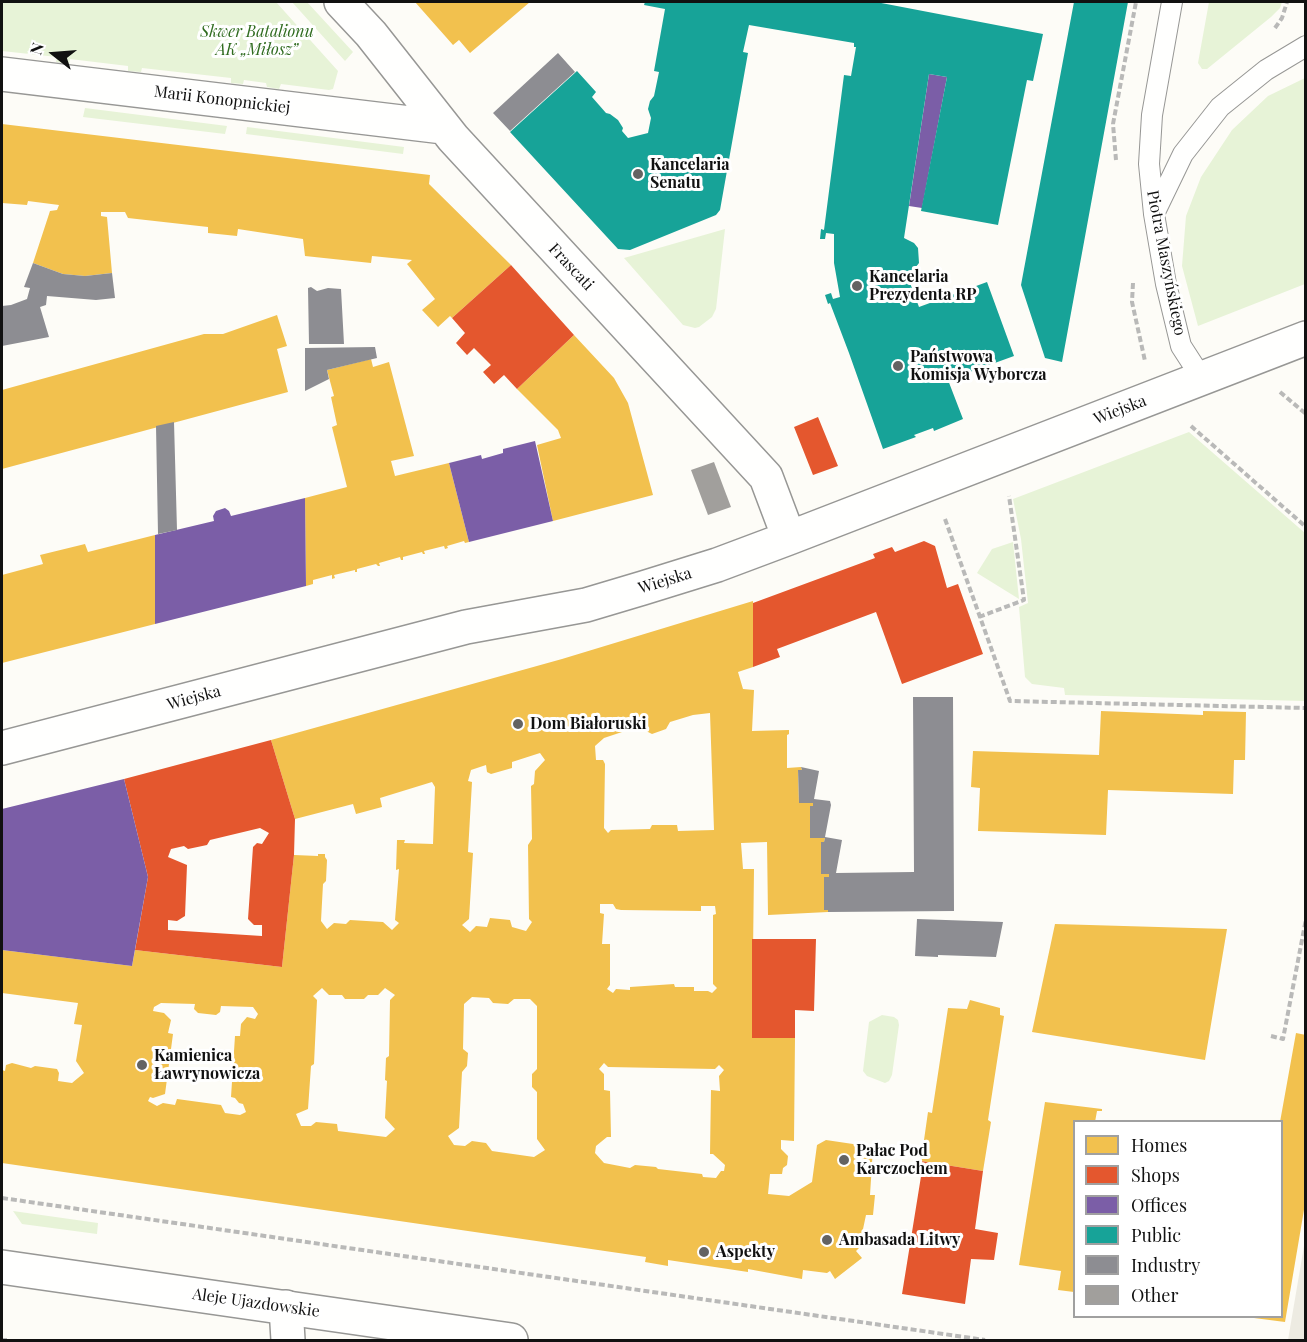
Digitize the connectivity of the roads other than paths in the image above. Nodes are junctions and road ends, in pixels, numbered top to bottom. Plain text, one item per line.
1 (341, 2) edge
2 (1172, 2) edge
3 (1305, 44) edge
4 (2, 74) edge
5 (443, 127) junction
6 (1154, 214) junction
7 (1305, 338) edge
8 (1201, 377) junction
9 (789, 538) junction
10 (2, 748) edge
11 (2, 1267) edge
12 (286, 1307) junction
13 (288, 1341) edge
14 (511, 1341) edge

1 - 5 street, Frascati
2 - 6 lane, Piotra Maszyńskiego
3 - 6 lane
4 - 5 street, Marii Konopnickiej
5 - 9 street, Frascati
6 - 8 lane, Piotra Maszyńskiego
7 - 8 street, Wiejska
8 - 9 street, Wiejska
9 - 10 street, Wiejska
11 - 12 street, Aleje Ujazdowskie
12 - 13 street
12 - 14 street, Aleje Ujazdowskie

